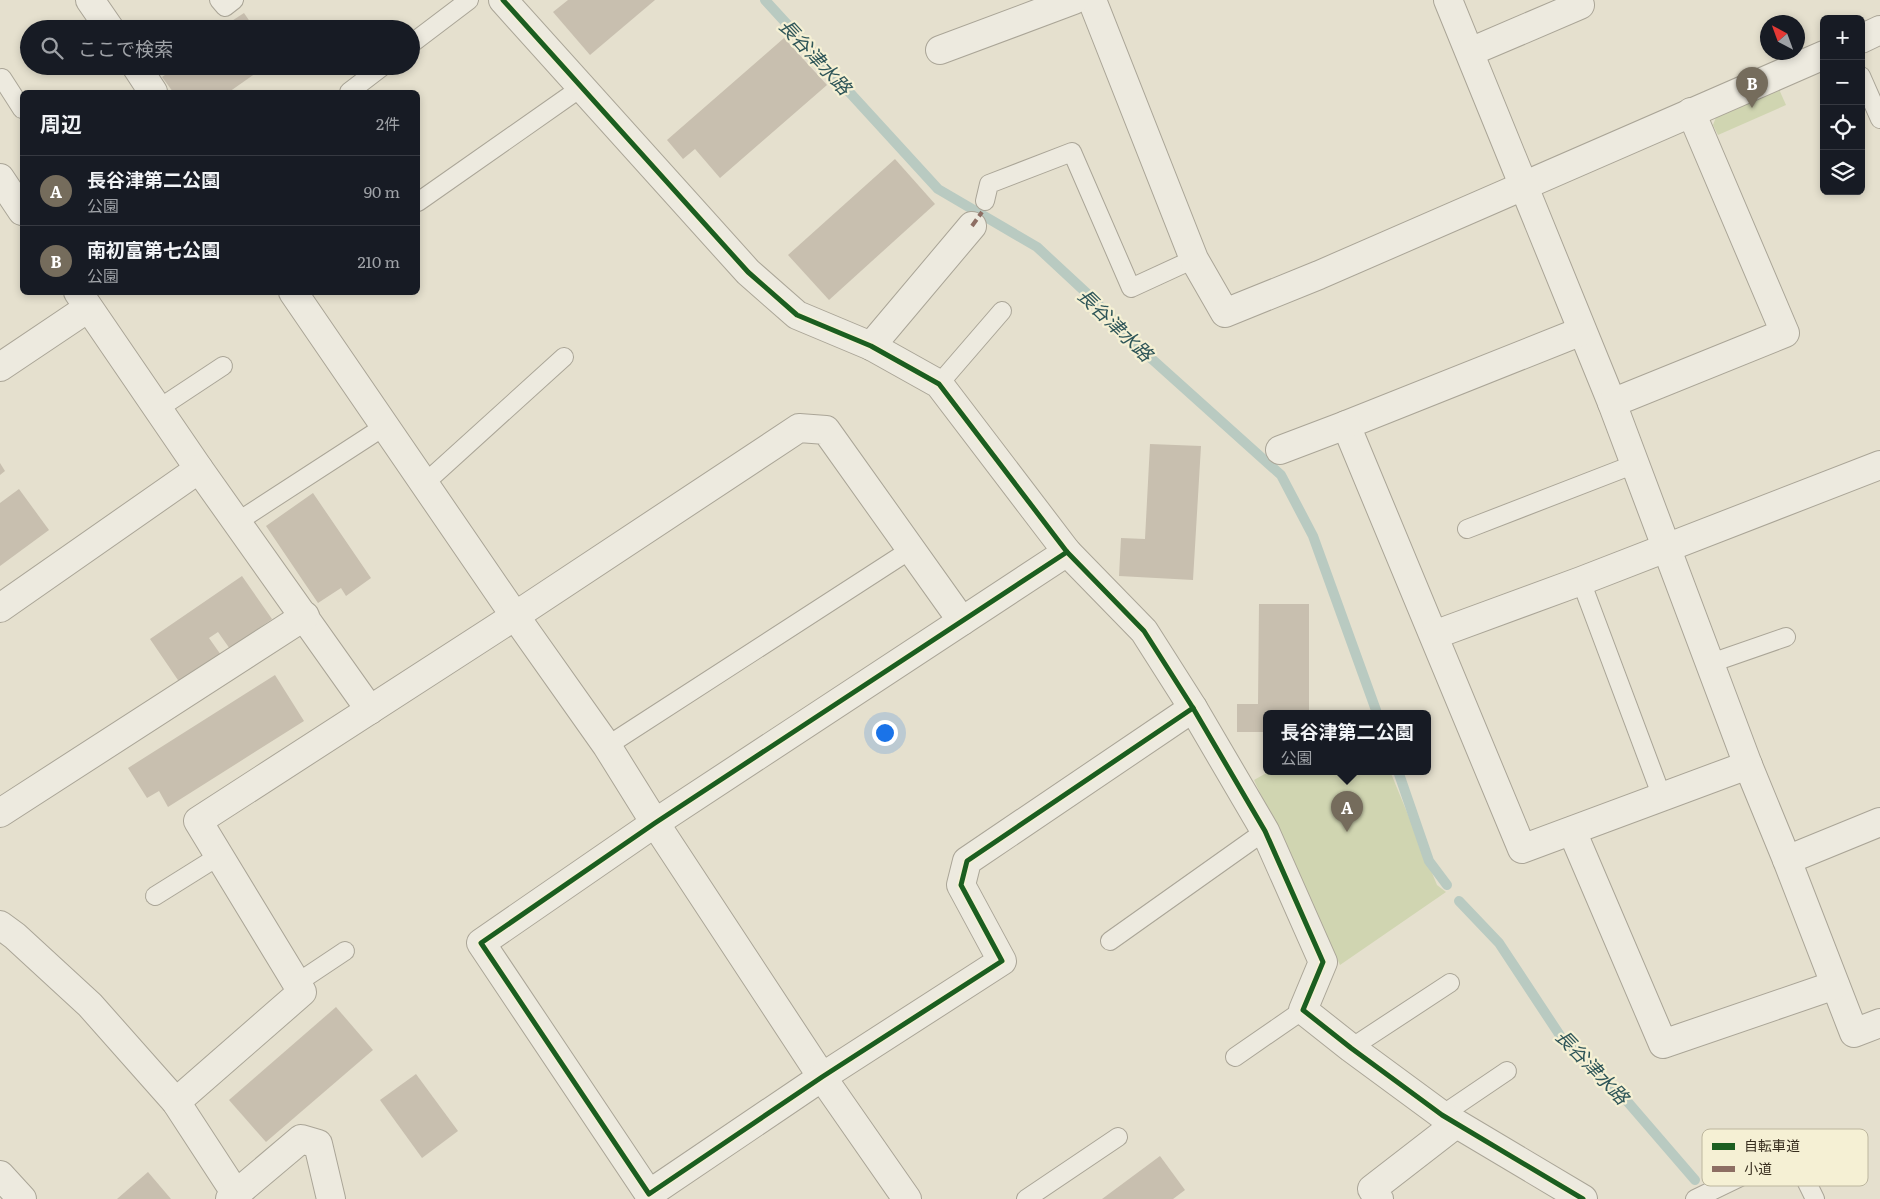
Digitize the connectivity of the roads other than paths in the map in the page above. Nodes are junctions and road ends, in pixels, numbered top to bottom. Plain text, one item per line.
1 (90, 0) edge
2 (219, 0) edge
3 (234, 0) edge
4 (469, 0) edge
5 (503, 0) edge
6 (1074, 0) edge
7 (1092, 0) edge
8 (1448, 0) edge
9 (1580, 4) dead end
10 (104, 20) edge
11 (1880, 30) edge
12 (420, 37) edge
13 (1865, 37) edge
14 (940, 50) dead end
15 (1470, 52) junction
16 (1820, 57) edge
17 (142, 75) edge
18 (371, 75) edge
19 (2, 78) dead end
20 (1865, 85) edge
21 (582, 86) junction
22 (153, 90) edge
23 (352, 90) edge
24 (20, 106) edge
25 (1691, 112) junction
26 (1880, 119) edge
27 (0, 178) edge
28 (1525, 186) junction
29 (420, 201) edge
30 (985, 201) dead end
31 (20, 208) edge
32 (972, 226) dead end
33 (1194, 259) junction
34 (295, 295) edge
35 (83, 300) edge
36 (1002, 312) dead end
37 (1582, 331) junction
38 (871, 346) junction
39 (564, 357) dead end
40 (223, 366) dead end
41 (0, 367) edge
42 (939, 384) junction
43 (1612, 403) junction
44 (158, 409) junction
45 (1346, 425) junction
46 (386, 426) junction
47 (1280, 450) dead end
48 (1635, 464) junction
49 (1880, 465) edge
50 (199, 469) junction
51 (425, 483) junction
52 (237, 522) junction
53 (1468, 529) dead end
54 (1666, 549) junction
55 (910, 550) junction
56 (1067, 552) junction
57 (1581, 581) junction
58 (0, 608) edge
59 (305, 616) junction
60 (515, 616) junction
61 (962, 621) junction
62 (1434, 635) junction
63 (1786, 637) dead end
64 (1711, 664) junction
65 (1192, 708) junction
66 (370, 710) junction
67 (607, 746) junction
68 (1748, 765) junction
69 (1662, 797) junction
70 (0, 813) edge
71 (1880, 822) edge
72 (655, 823) junction
73 (1265, 831) junction
74 (1572, 831) junction
75 (219, 856) junction
76 (1788, 860) junction
77 (155, 896) dead end
78 (0, 925) edge
79 (1110, 941) dead end
80 (345, 951) dead end
81 (297, 983) junction
82 (1450, 983) dead end
83 (1835, 984) junction
84 (1303, 1010) junction
85 (1880, 1022) edge
86 (1351, 1048) junction
87 (1235, 1056) dead end
88 (1507, 1071) dead end
89 (822, 1077) junction
90 (176, 1102) junction
91 (1449, 1119) junction
92 (1118, 1137) dead end
93 (0, 1175) edge
94 (1723, 1186) edge
95 (1809, 1186) edge
96 (233, 1196) edge
97 (647, 1197) edge
98 (22, 1199) edge
99 (331, 1199) edge
100 (907, 1199) edge
101 (1026, 1199) edge
102 (1379, 1199) edge
103 (1583, 1199) edge
104 (1696, 1199) edge
105 (1815, 1199) edge

1 - 10 street
2 - 3 lane
4 - 12 lane
5 - 21 street
6 - 14 street
7 - 33 street
8 - 15 street
9 - 15 street
11 - 13 street
15 - 28 street
16 - 25 street
17 - 22 street
18 - 23 lane
19 - 24 lane
20 - 26 lane
21 - 29 lane
21 - 38 street
25 - 28 street
25 - 43 street
27 - 31 street
28 - 33 street
28 - 37 street
30 - 33 lane
32 - 38 street
34 - 46 street
35 - 41 street
35 - 44 street
36 - 42 lane
37 - 43 street
37 - 45 street
38 - 42 street
39 - 51 lane
40 - 44 lane
42 - 56 street
43 - 48 street
44 - 50 street
45 - 47 street
45 - 62 street
46 - 51 street
46 - 52 lane
48 - 53 lane
48 - 54 street
49 - 54 street
50 - 52 street
50 - 58 street
51 - 60 street
52 - 59 street
54 - 57 street
54 - 64 street
55 - 60 street
55 - 61 street
55 - 67 lane
56 - 61 street
56 - 65 street
57 - 62 street
57 - 69 lane
59 - 66 street
59 - 70 street
60 - 66 street
60 - 67 street
61 - 72 street
62 - 74 street
63 - 64 lane
64 - 68 street
65 - 73 street
65 - 89 street
66 - 75 street
67 - 72 street
68 - 69 street
68 - 76 street
69 - 74 street
71 - 76 street
72 - 89 street
72 - 97 street
73 - 79 lane
73 - 84 street
74 - 83 street
75 - 77 lane
75 - 81 street
76 - 83 street
78 - 90 street
80 - 81 lane
81 - 90 street
82 - 86 lane
83 - 85 street
84 - 86 street
84 - 87 lane
86 - 91 street
88 - 91 lane
89 - 97 street
89 - 100 street
90 - 96 street
91 - 102 street
91 - 103 street
92 - 101 lane
93 - 98 street
94 - 104 lane
95 - 105 lane
96 - 99 street

